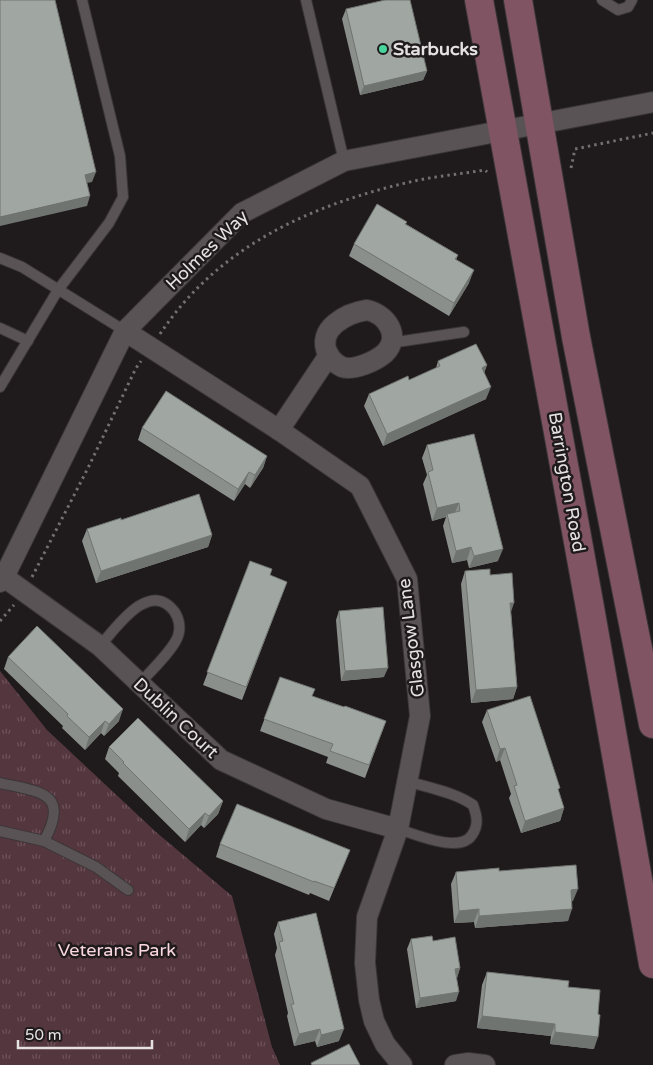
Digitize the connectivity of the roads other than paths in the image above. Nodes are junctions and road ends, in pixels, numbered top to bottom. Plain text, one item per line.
1 (82, 0) edge
2 (306, 0) edge
3 (479, 0) edge
4 (518, 0) edge
5 (602, 0) edge
6 (632, 0) edge
7 (653, 102) edge
8 (540, 124) junction
9 (504, 130) junction
10 (344, 161) junction
11 (0, 258) edge
12 (58, 290) junction
13 (0, 328) edge
14 (125, 331) junction
15 (464, 332) dead end
16 (28, 340) junction
17 (390, 343) junction
18 (328, 355) junction
19 (0, 387) edge
20 (279, 430) junction
21 (1, 578) edge
22 (100, 646) junction
23 (139, 684) junction
24 (653, 724) edge
25 (408, 781) junction
26 (0, 783) edge
27 (398, 829) junction
28 (0, 831) edge
29 (44, 841) junction
30 (128, 890) dead end
31 (653, 964) edge
32 (402, 1065) edge
33 (454, 1065) edge
34 (486, 1065) edge

1 - 12 lane
2 - 10 lane
3 - 9 main road, Barrington Road
4 - 8 main road, Barrington Road
5 - 6 lane
7 - 8 street, Holmes Way
8 - 9 street, Holmes Way
8 - 24 main road, Barrington Road
9 - 10 street, Holmes Way
9 - 31 main road, Barrington Road
10 - 14 street, Holmes Way
11 - 12 lane
12 - 14 lane
12 - 16 lane
13 - 16 lane
14 - 20 street, Glasgow Lane
14 - 21 street, Holmes Way
15 - 17 lane
16 - 19 lane
17 - 18 street
17 - 18 street
18 - 20 street
20 - 25 street, Glasgow Lane
21 - 22 street, Dublin Court
22 - 23 street, Dublin Court
22 - 23 lane
23 - 27 street, Dublin Court
25 - 27 street, Glasgow Lane
25 - 27 lane
26 - 29 lane
27 - 32 street, Glasgow Lane
28 - 29 lane
29 - 30 lane
33 - 34 street

